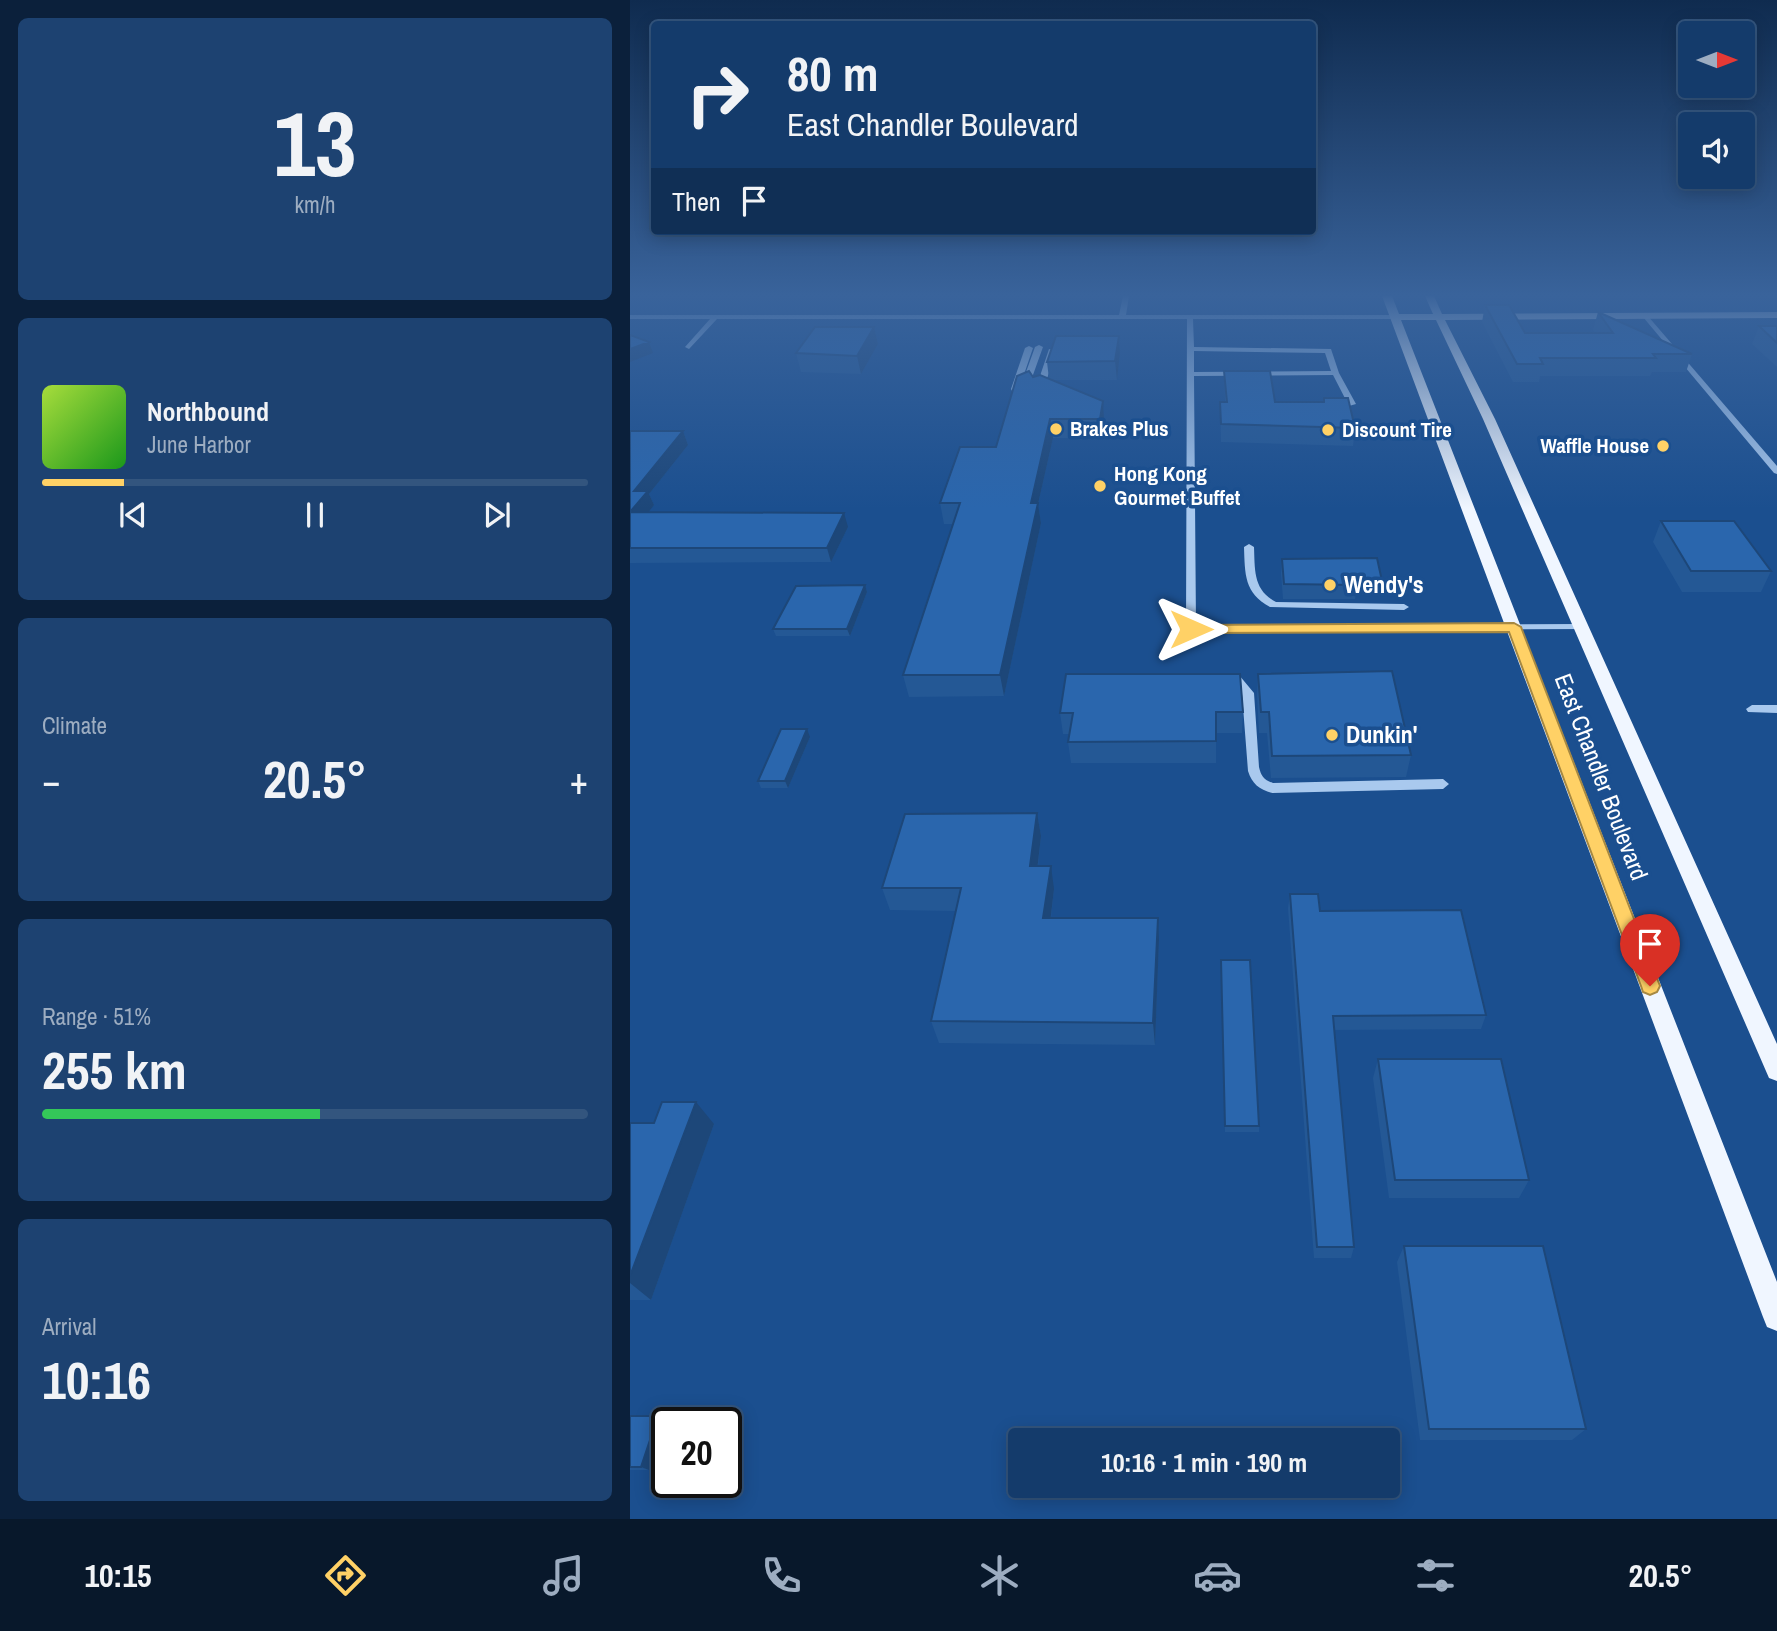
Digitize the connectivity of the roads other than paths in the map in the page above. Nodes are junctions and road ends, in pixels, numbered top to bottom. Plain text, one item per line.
1 (1028, 367) edge
2 (1037, 367) edge
3 (1190, 367) edge
4 (1333, 367) edge
5 (1414, 367) edge
6 (1463, 367) edge
7 (1688, 367) edge
8 (1335, 373) junction
9 (1190, 374) junction
10 (1027, 390) joint
11 (1352, 404) edge
12 (1777, 471) edge
13 (1249, 547) dead end
14 (1404, 607) dead end
15 (1514, 627) junction
16 (1582, 627) junction
17 (1235, 678) edge
18 (1752, 709) dead end
19 (1777, 709) edge
20 (1443, 784) dead end
21 (1777, 1070) edge
22 (1777, 1317) edge

1 - 10 street
2 - 10 street
3 - 9 street
4 - 8 street
5 - 15 main road, East Chandler Boulevard
6 - 16 main road, East Chandler Boulevard
7 - 12 street
8 - 9 street
8 - 11 street
9 - 15 street
13 - 14 street
15 - 16 street
15 - 22 main road, East Chandler Boulevard
16 - 21 main road, East Chandler Boulevard
17 - 20 street
18 - 19 street

